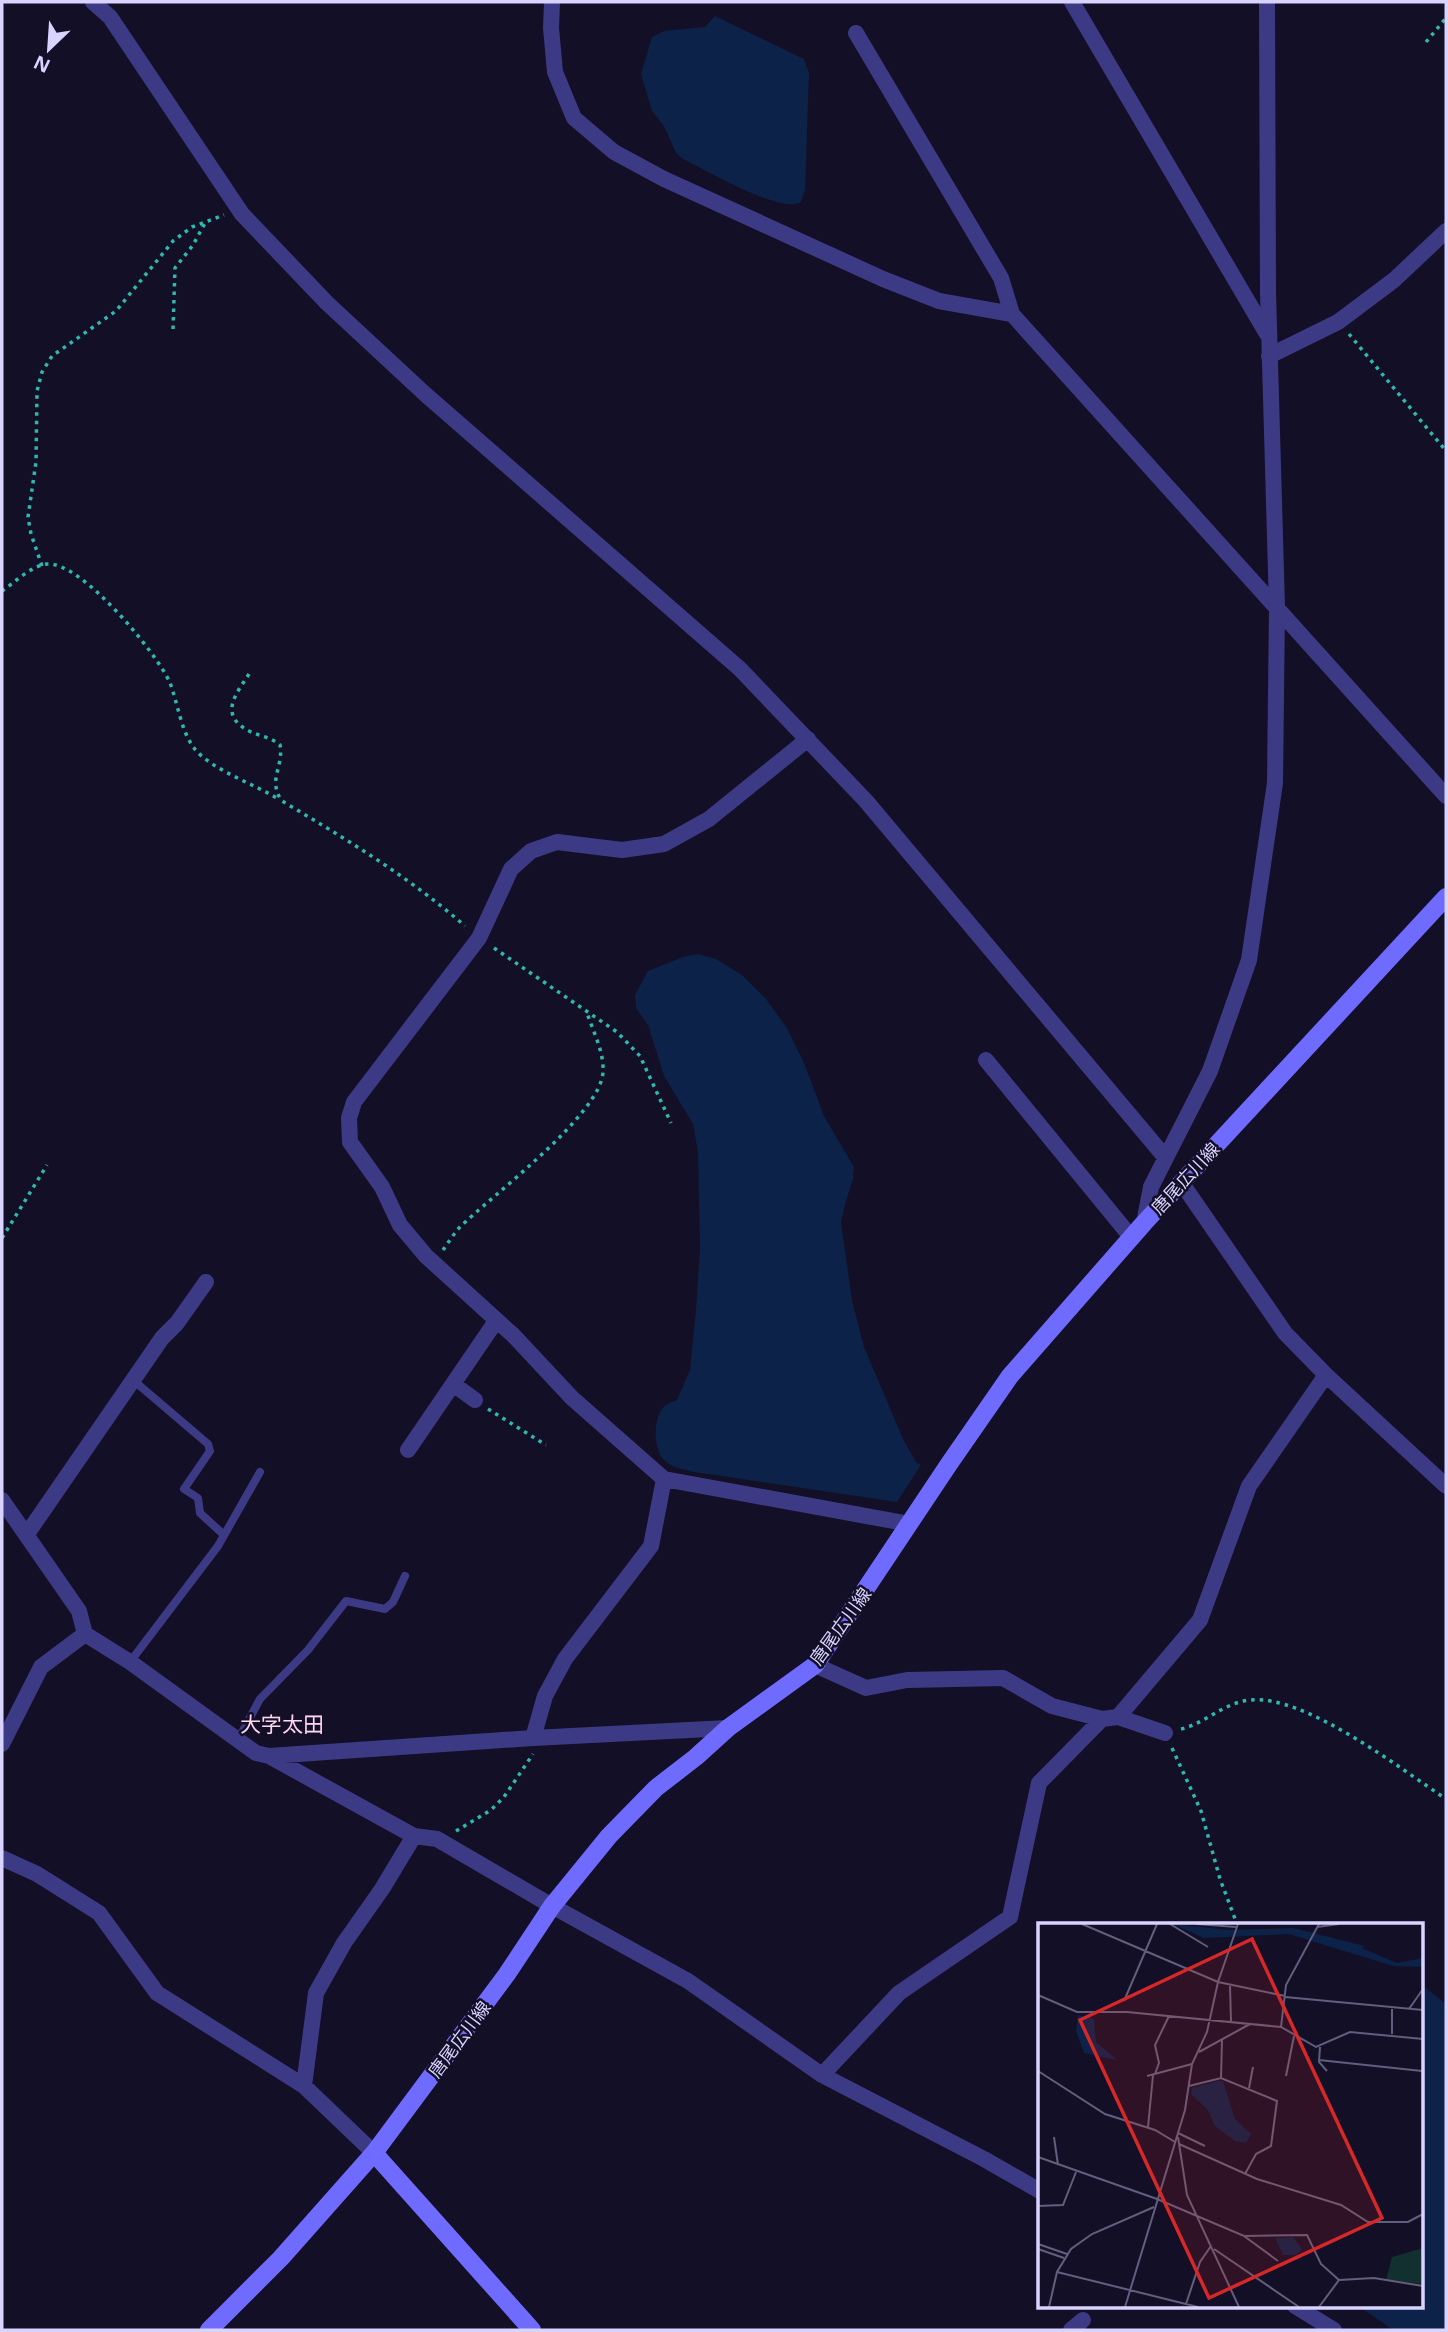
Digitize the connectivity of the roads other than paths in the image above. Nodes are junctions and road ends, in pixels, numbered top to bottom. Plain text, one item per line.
1 (93, 2) edge
2 (552, 2) edge
3 (1072, 2) edge
4 (1267, 2) edge
5 (856, 33) dead end
6 (1446, 230) edge
7 (1012, 314) junction
8 (1269, 336) junction
9 (1269, 356) junction
10 (1277, 607) junction
11 (808, 739) junction
12 (1446, 796) edge
13 (1446, 897) edge
14 (986, 1060) dead end
15 (1165, 1157) junction
16 (1181, 1182) junction
17 (1138, 1230) junction
18 (206, 1282) dead end
19 (496, 1321) junction
20 (1326, 1375) junction
21 (133, 1380) junction
22 (453, 1384) junction
23 (475, 1400) road end
24 (408, 1450) dead end
25 (260, 1472) dead end
26 (664, 1479) junction
27 (1446, 1486) edge
28 (2, 1500) edge
29 (910, 1524) junction
30 (27, 1534) junction
31 (224, 1535) junction
32 (405, 1576) dead end
33 (85, 1634) junction
34 (130, 1662) junction
35 (815, 1665) junction
36 (1110, 1718) junction
37 (7, 1720) edge
38 (728, 1728) junction
39 (1165, 1733) road end
40 (539, 1738) junction
41 (238, 1740) junction
42 (2, 1744) edge
43 (269, 1756) junction
44 (414, 1836) junction
45 (2, 1858) edge
46 (552, 1906) junction
47 (822, 2076) junction
48 (304, 2086) junction
49 (374, 2153) junction
50 (1038, 2190) edge
51 (1298, 2308) edge
52 (209, 2330) edge
53 (532, 2330) edge
54 (1334, 2330) edge

1 - 11 street
2 - 7 street
3 - 8 street
4 - 8 street
5 - 7 street
6 - 9 street
7 - 10 street
8 - 9 street
9 - 10 street
10 - 12 street
10 - 15 street
11 - 15 street
11 - 19 street
13 - 16 main road, 唐尾広川線
14 - 17 street
15 - 17 street
16 - 17 main road, 唐尾広川線
16 - 20 street
17 - 29 main road, 唐尾広川線
18 - 21 street
19 - 22 street
19 - 26 street
20 - 27 street
20 - 36 street
21 - 30 street
21 - 31 lane
22 - 23 street
22 - 24 street
25 - 31 lane
26 - 29 street
26 - 40 street
28 - 30 street
29 - 35 main road, 唐尾広川線
30 - 33 street
31 - 34 lane
32 - 41 lane
33 - 34 street
33 - 37 street
34 - 41 street
35 - 36 street
35 - 38 main road, 唐尾広川線
36 - 39 street
36 - 47 street
37 - 42 street
38 - 40 street
38 - 46 main road, 唐尾広川線
40 - 43 street
41 - 43 street
43 - 44 street
44 - 46 street
44 - 48 street
45 - 48 street
46 - 47 street
46 - 49 main road, 唐尾広川線
47 - 50 street
48 - 49 street
49 - 52 main road, 唐尾広川線
49 - 53 main road
51 - 54 street

